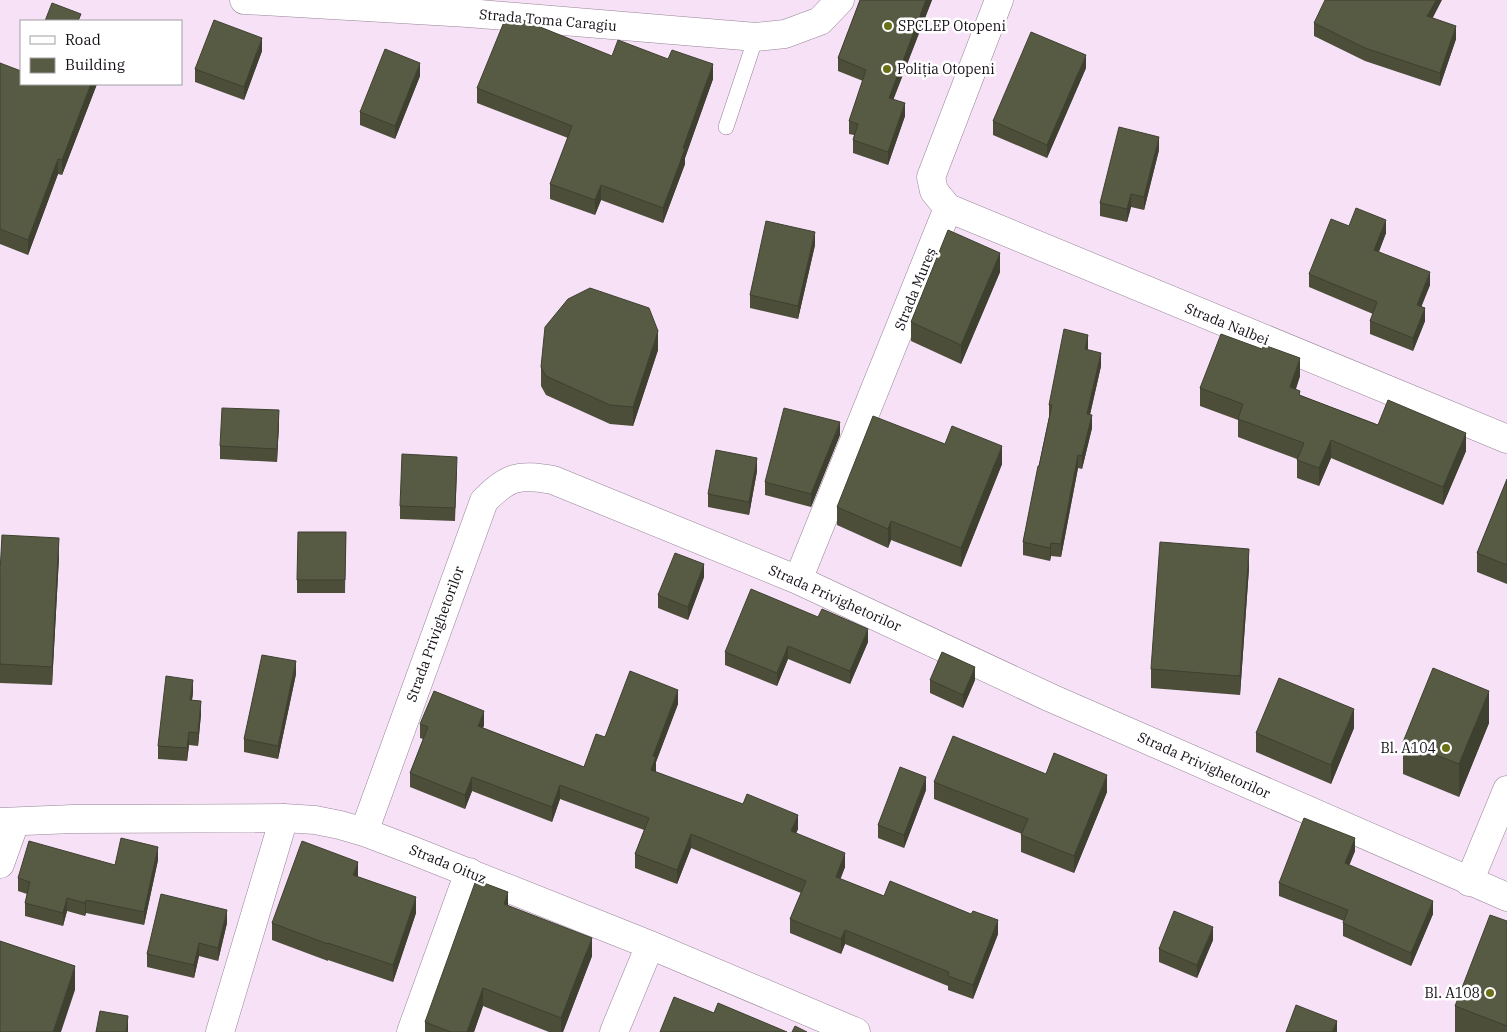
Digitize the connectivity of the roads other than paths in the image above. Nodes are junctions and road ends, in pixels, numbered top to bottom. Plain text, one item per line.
1 (244, 0) edge
2 (840, 0) edge
3 (999, 0) edge
4 (466, 7) edge
5 (756, 37) junction
6 (726, 127) dead end
7 (948, 208) junction
8 (1507, 439) edge
9 (798, 580) junction
10 (1507, 790) edge
11 (284, 818) junction
12 (7, 822) edge
13 (364, 832) junction
14 (0, 864) edge
15 (469, 872) junction
16 (1469, 882) junction
17 (1507, 897) edge
18 (650, 945) junction
19 (220, 1032) edge
20 (411, 1032) edge
21 (614, 1032) edge
22 (856, 1032) edge

1 - 4 street, Strada Toma Caragiu
2 - 5 street, Strada Toma Caragiu
3 - 7 street
4 - 5 street, Strada Toma Caragiu
5 - 6 lane
7 - 8 street, Strada Nalbei
7 - 9 street, Strada Mureș
9 - 13 street, Strada Privighetorilor
9 - 16 street, Strada Privighetorilor
10 - 16 street
11 - 12 street, Strada Oituz
11 - 13 street, Strada Oituz
11 - 19 street
12 - 14 street, Strada Oituz
13 - 15 street, Strada Oituz
15 - 18 street, Strada Oituz
15 - 20 street
16 - 17 street, Strada Privighetorilor
18 - 21 street
18 - 22 street, Strada Oituz

